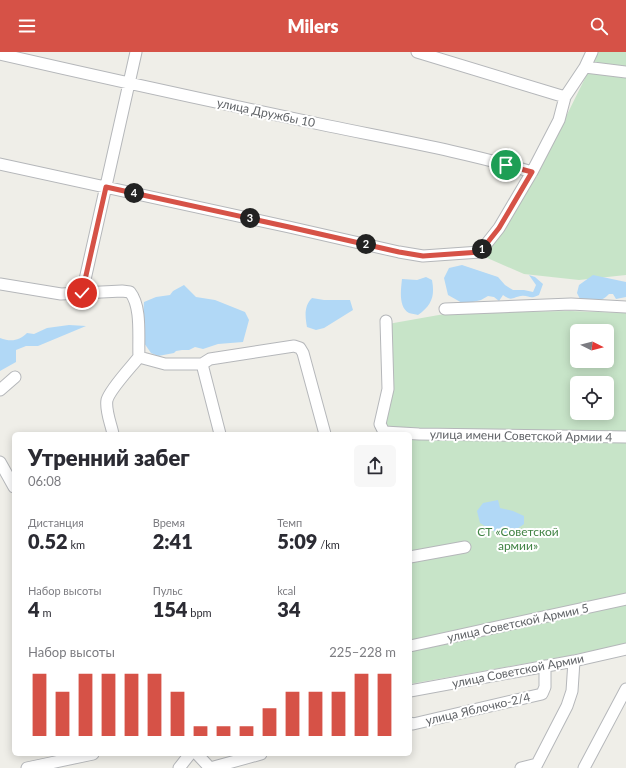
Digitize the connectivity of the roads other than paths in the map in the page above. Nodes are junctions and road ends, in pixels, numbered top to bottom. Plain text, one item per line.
1 (136, 52) edge
2 (417, 52) edge
3 (592, 52) edge
4 (0, 54) edge
5 (585, 67) junction
6 (626, 72) edge
7 (129, 84) junction
8 (565, 97) junction
9 (0, 164) edge
10 (532, 172) junction
11 (106, 187) junction
12 (0, 284) edge
13 (82, 293) junction
14 (626, 307) edge
15 (445, 309) dead end
16 (386, 321) dead end
17 (139, 357) junction
18 (202, 364) junction
19 (15, 377) dead end
20 (0, 390) edge
21 (113, 432) edge
22 (219, 432) edge
23 (324, 432) edge
24 (384, 432) edge
25 (412, 434) edge
26 (626, 437) edge
27 (0, 462) edge
28 (12, 483) edge
29 (465, 546) dead end
30 (412, 557) edge
31 (626, 599) edge
32 (412, 646) edge
33 (626, 649) edge
34 (574, 661) junction
35 (545, 666) junction
36 (626, 689) edge
37 (412, 691) edge
38 (412, 724) edge
39 (82, 756) edge
40 (188, 756) edge
41 (199, 756) edge
42 (255, 756) edge
43 (536, 766) edge
44 (27, 768) edge
45 (179, 768) edge
46 (210, 768) edge
47 (521, 768) edge
48 (584, 768) edge

1 - 7 street
2 - 8 street
3 - 5 street
4 - 7 street, улица Дружбы 10
5 - 6 street
5 - 8 street
7 - 10 street, улица Дружбы 10
7 - 11 street
8 - 10 street
9 - 11 street
10 - 11 street
11 - 13 street
12 - 13 street
13 - 17 street
14 - 15 street
16 - 24 street, улица имени Советской Армии 4
17 - 18 street
17 - 21 street
18 - 22 street
18 - 23 street
19 - 20 street
25 - 26 street, улица имени Советской Армии 4
27 - 28 street
29 - 30 street
31 - 32 street, улица Советской Армии 5
33 - 34 street, улица Советской Армии
34 - 35 street, улица Советской Армии
34 - 43 street
35 - 37 street, улица Советской Армии
35 - 38 street, улица Яблочко-2/4
36 - 48 street
39 - 44 street
40 - 45 street
41 - 46 street
42 - 46 street
43 - 47 street

